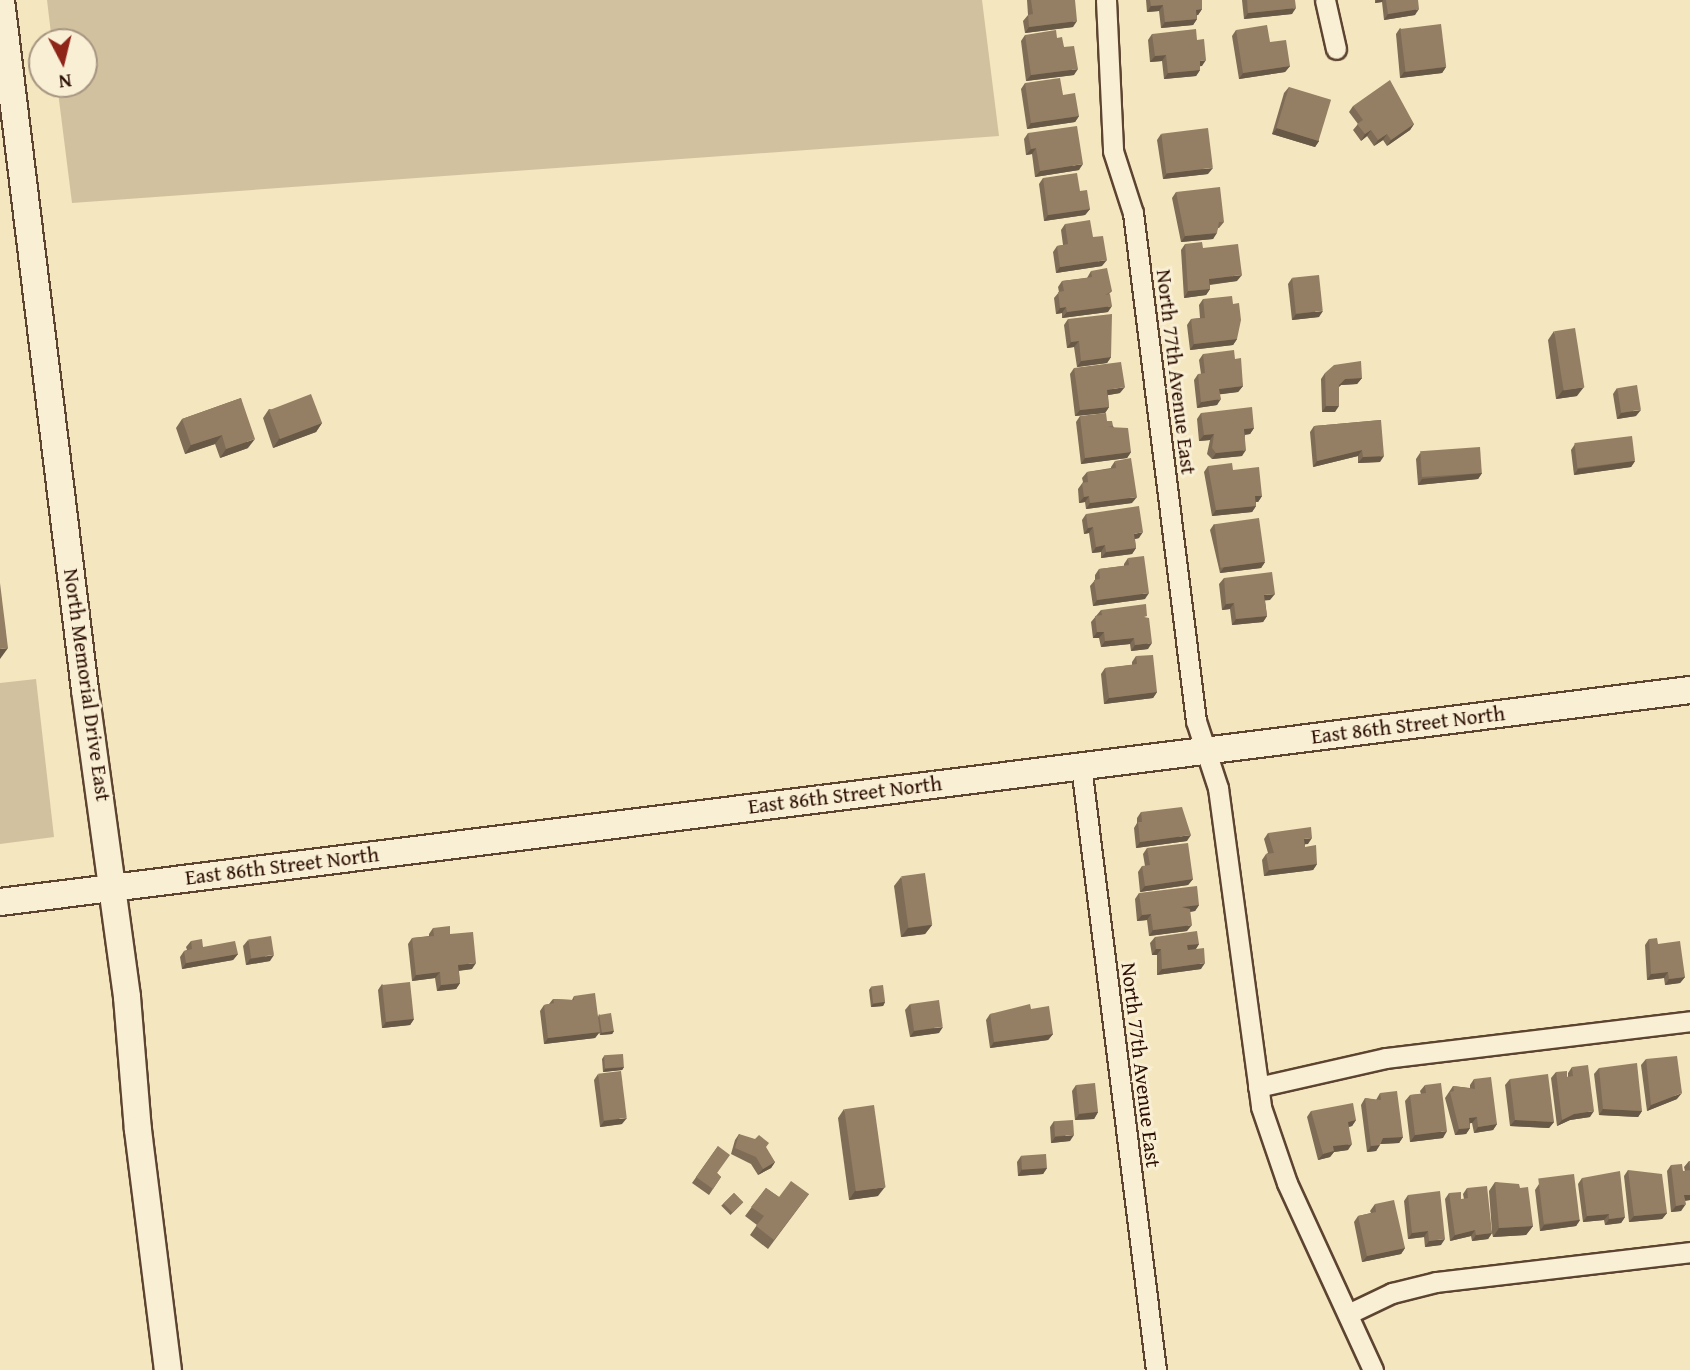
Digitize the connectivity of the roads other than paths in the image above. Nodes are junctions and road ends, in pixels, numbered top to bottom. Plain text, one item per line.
1 (1, 0) edge
2 (1105, 0) edge
3 (1325, 0) edge
4 (1336, 49) dead end
5 (1690, 690) edge
6 (1205, 750) junction
7 (1081, 766) junction
8 (114, 888) junction
9 (0, 902) edge
10 (1690, 1021) edge
11 (1258, 1087) junction
12 (1690, 1252) edge
13 (1350, 1313) junction
14 (168, 1370) edge
15 (1156, 1370) edge
16 (1373, 1370) edge

1 - 8 street, North Memorial Drive East
2 - 6 street, North 77th Avenue East
3 - 4 street
5 - 6 street, East 86th Street North
6 - 7 street, East 86th Street North
6 - 11 street, North 77th Avenue East
7 - 8 street, East 86th Street North
7 - 15 street, North 77th Avenue East
8 - 9 street, East 86th Street North
8 - 14 street, North Memorial Drive East
10 - 11 street
11 - 13 street, North 77th Avenue East
12 - 13 street
13 - 16 street, North 77th Avenue East

